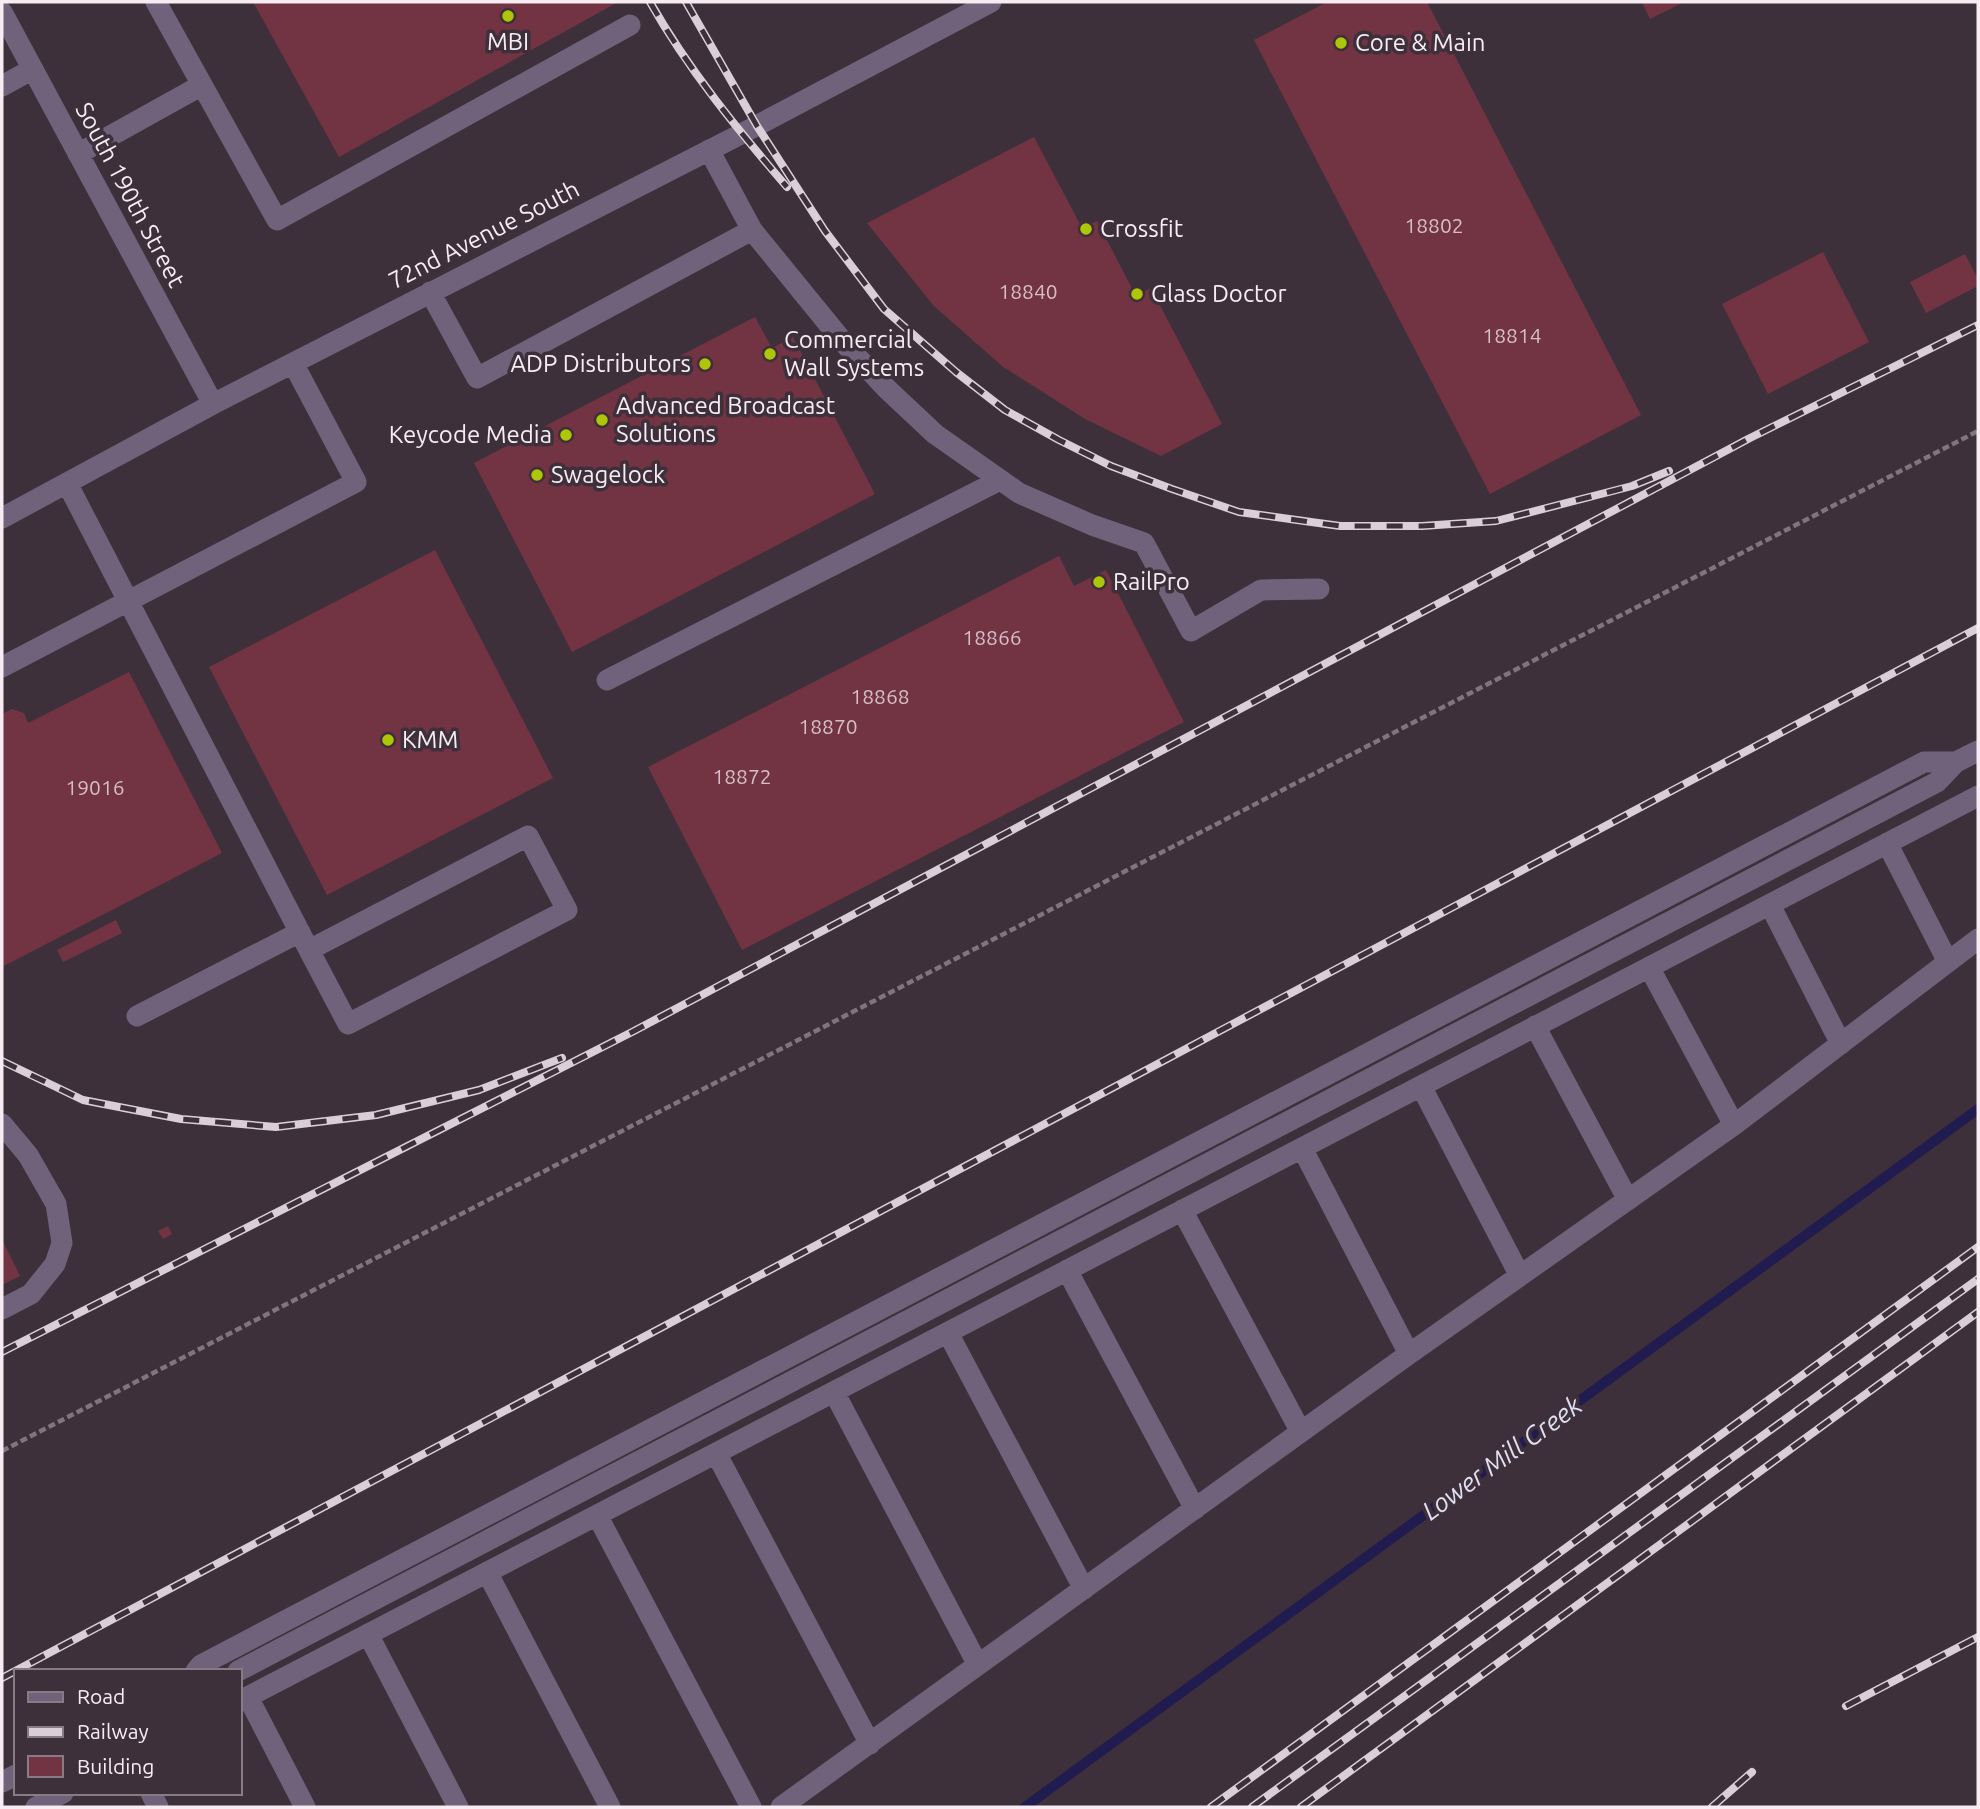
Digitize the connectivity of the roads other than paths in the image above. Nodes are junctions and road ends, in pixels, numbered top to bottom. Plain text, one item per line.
1 (156, 2) edge
2 (991, 2) edge
3 (2, 12) edge
4 (630, 25) dead end
5 (33, 69) junction
6 (202, 85) junction
7 (2, 86) edge
8 (709, 150) junction
9 (78, 154) junction
10 (752, 230) junction
11 (430, 292) junction
12 (293, 363) junction
13 (213, 404) junction
14 (1000, 480) junction
15 (67, 483) junction
16 (2, 518) edge
17 (1319, 589) dead end
18 (128, 601) junction
19 (2, 667) edge
20 (607, 680) dead end
21 (1978, 751) edge
22 (1956, 762) junction
23 (1978, 796) edge
24 (1887, 843) junction
25 (1770, 905) junction
26 (1978, 939) edge
27 (304, 941) junction
28 (1948, 962) junction
29 (1649, 967) junction
30 (137, 1016) dead end
31 (1535, 1027) junction
32 (1841, 1044) junction
33 (1421, 1086) junction
34 (2, 1124) edge
35 (1734, 1125) junction
36 (1302, 1148) junction
37 (1628, 1200) junction
38 (1182, 1210) junction
39 (1067, 1270) junction
40 (1520, 1276) junction
41 (2, 1309) edge
42 (948, 1333) junction
43 (1409, 1354) junction
44 (834, 1392) junction
45 (1301, 1432) junction
46 (716, 1453) junction
47 (1195, 1509) junction
48 (597, 1515) junction
49 (487, 1572) junction
50 (1084, 1589) junction
51 (368, 1634) junction
52 (978, 1665) junction
53 (199, 1669) edge
54 (242, 1669) edge
55 (244, 1699) edge
56 (870, 1744) junction
57 (59, 1795) edge
58 (36, 1807) edge
59 (305, 1807) edge
60 (458, 1807) edge
61 (610, 1807) edge
62 (751, 1807) edge
63 (781, 1807) edge

1 - 6 street
2 - 8 street, 72nd Avenue South
3 - 5 street, South 190th Street
4 - 6 street
5 - 7 street
5 - 9 street, South 190th Street
6 - 9 street
8 - 10 street
8 - 11 street, 72nd Avenue South
9 - 13 street, South 190th Street
10 - 11 street
10 - 14 street
11 - 12 street, 72nd Avenue South
12 - 13 street, 72nd Avenue South
12 - 18 street
13 - 15 street, 72nd Avenue South
14 - 17 street
14 - 20 street
15 - 16 street, 72nd Avenue South
15 - 18 street
18 - 19 street
18 - 27 street
21 - 22 street
22 - 53 street
22 - 54 street
23 - 24 street
24 - 25 street
24 - 28 street
25 - 29 street
25 - 32 street
26 - 28 street
27 - 27 street
27 - 30 street
28 - 32 street
29 - 31 street
29 - 35 street
31 - 33 street
31 - 37 street
32 - 35 street
33 - 36 street
33 - 40 street
34 - 41 street
35 - 37 street
36 - 38 street
36 - 43 street
37 - 40 street
38 - 39 street
38 - 45 street
39 - 42 street
39 - 47 street
40 - 43 street
42 - 44 street
42 - 50 street
43 - 45 street
44 - 46 street
44 - 52 street
45 - 47 street
46 - 48 street
46 - 56 street
47 - 50 street
48 - 49 street
48 - 62 street
49 - 51 street
49 - 61 street
50 - 52 street
51 - 55 street
51 - 60 street
52 - 56 street
55 - 59 street
56 - 63 street
57 - 58 street

